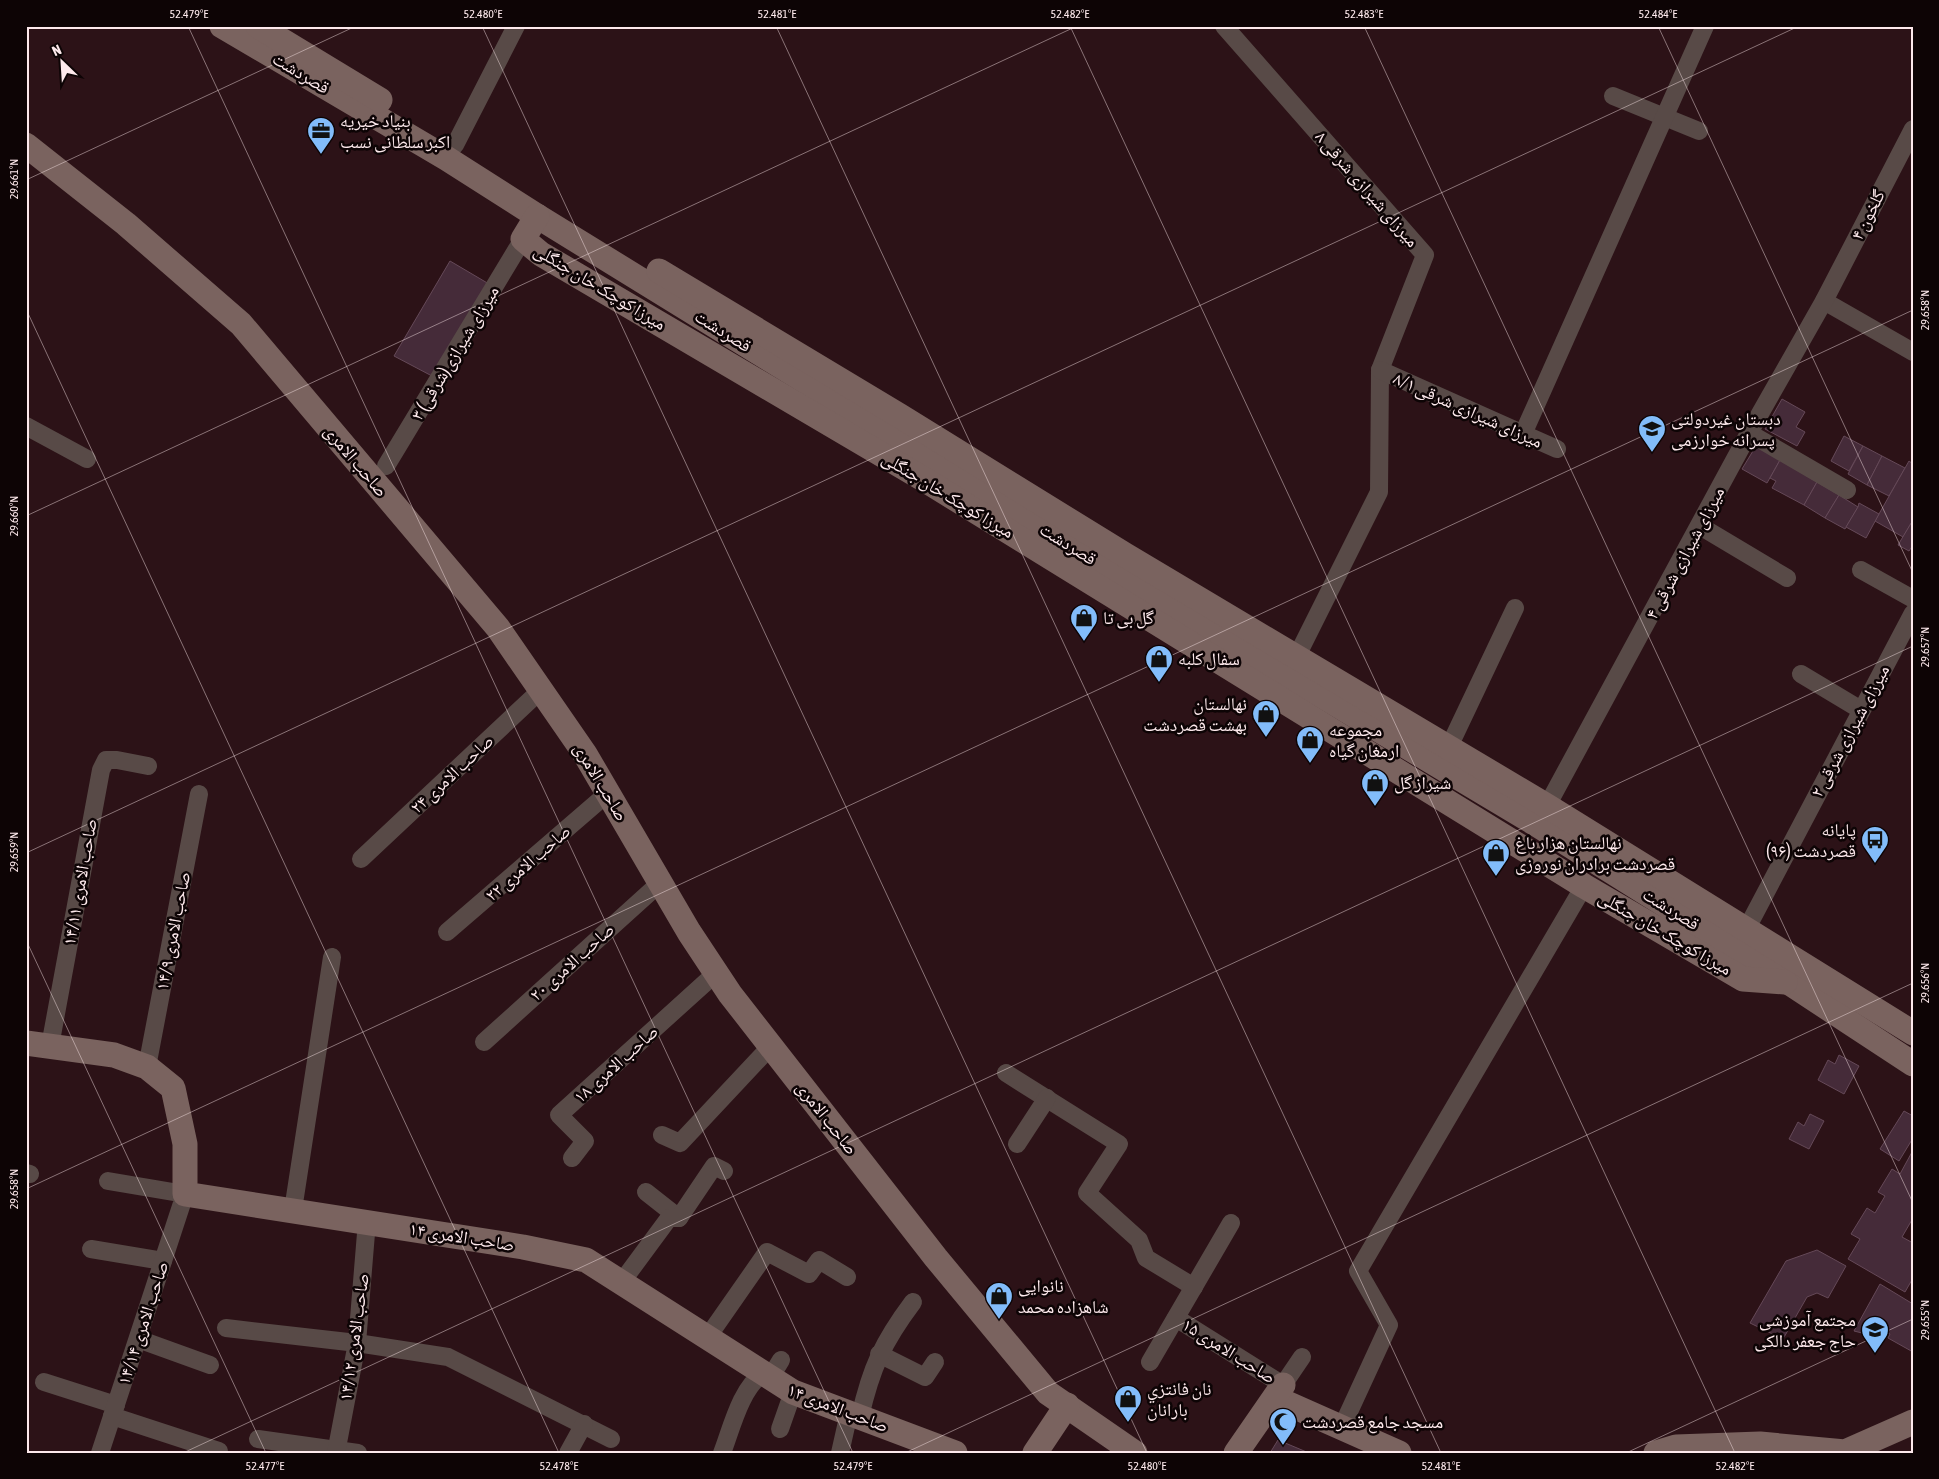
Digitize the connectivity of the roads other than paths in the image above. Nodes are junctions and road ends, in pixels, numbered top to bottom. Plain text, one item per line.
1 (222, 26) edge
2 (258, 26) edge
3 (516, 26) edge
4 (1224, 26) edge
5 (1704, 26) edge
6 (1613, 96) dead end
7 (1664, 117) junction
8 (1913, 129) edge
9 (1699, 131) dead end
10 (455, 145) junction
11 (29, 154) edge
12 (537, 216) junction
13 (523, 239) junction
14 (1824, 301) junction
15 (1913, 352) edge
16 (1380, 370) junction
17 (26, 426) edge
18 (1749, 433) junction
19 (1523, 434) junction
20 (1557, 449) dead end
21 (87, 459) dead end
22 (386, 466) dead end
23 (1847, 490) dead end
24 (1700, 526) junction
25 (1861, 570) dead end
26 (1786, 578) dead end
27 (1109, 582) junction
28 (1913, 600) edge
29 (1516, 608) dead end
30 (1913, 613) edge
31 (1297, 656) junction
32 (1801, 674) dead end
33 (542, 689) junction
34 (1861, 710) junction
35 (1443, 755) junction
36 (148, 766) dead end
37 (608, 793) junction
38 (199, 794) dead end
39 (1542, 815) junction
40 (362, 859) dead end
41 (660, 882) junction
42 (1584, 886) junction
43 (447, 932) dead end
44 (1740, 939) junction
45 (332, 957) dead end
46 (1795, 972) junction
47 (716, 973) junction
48 (1913, 1033) edge
49 (484, 1042) dead end
50 (38, 1044) edge
51 (771, 1046) junction
52 (1913, 1064) edge
53 (148, 1067) junction
54 (1006, 1073) dead end
55 (1047, 1098) junction
56 (662, 1135) dead end
57 (1017, 1144) dead end
58 (572, 1158) dead end
59 (724, 1171) dead end
60 (108, 1182) dead end
61 (646, 1192) dead end
62 (185, 1194) junction
63 (293, 1210) junction
64 (679, 1218) junction
65 (367, 1222) junction
66 (1231, 1223) dead end
67 (91, 1248) dead end
68 (163, 1261) junction
69 (847, 1277) dead end
70 (622, 1283) junction
71 (1194, 1287) junction
72 (913, 1302) dead end
73 (1176, 1318) junction
74 (226, 1328) dead end
75 (707, 1338) junction
76 (138, 1339) junction
77 (357, 1343) junction
78 (879, 1354) junction
79 (1302, 1357) dead end
80 (935, 1362) dead end
81 (1150, 1362) dead end
82 (210, 1365) dead end
83 (771, 1371) junction
84 (44, 1382) dead end
85 (793, 1392) junction
86 (1279, 1392) junction
87 (1067, 1406) junction
88 (114, 1410) junction
89 (855, 1415) junction
90 (1913, 1422) edge
91 (584, 1424) junction
92 (1342, 1427) junction
93 (780, 1429) dead end
94 (258, 1438) dead end
95 (611, 1439) dead end
96 (219, 1451) dead end
97 (337, 1451) edge
98 (945, 1451) edge
99 (1845, 1452) edge
100 (100, 1453) edge
101 (358, 1453) edge
102 (568, 1453) edge
103 (722, 1453) edge
104 (840, 1453) edge
105 (1035, 1453) edge
106 (1135, 1453) edge
107 (1236, 1453) edge
108 (1399, 1453) edge
109 (1656, 1453) edge

1 - 12 main road, قصردشت
2 - 10 main road, قصردشت
3 - 10 street
4 - 16 street, ۸ میرزای شیرازی شرقی
5 - 7 street
6 - 7 street
7 - 9 street
7 - 19 street
8 - 14 street, ۴ گلخون
10 - 31 main road, قصردشت
11 - 33 main road, صاحب الامری
12 - 13 main road
12 - 27 main road, قصردشت
13 - 22 street, ۳ میرزای شیرازی(شرقی)
13 - 27 main road, میرزا کوچک خان جنگلی
14 - 15 street
14 - 18 street, ۴ میرزای شیرازی شرقی
16 - 19 street, ۸/۱ میرزای شیرازی شرقی
16 - 31 street, ۸ میرزای شیرازی شرقی
17 - 21 street
18 - 23 street
18 - 24 street, ۴ میرزای شیرازی شرقی
19 - 20 street, ۸/۱ میرزای شیرازی شرقی
24 - 26 street
24 - 39 street, ۴ میرزای شیرازی شرقی
25 - 28 street
27 - 35 main road, قصردشت
27 - 42 main road, میرزا کوچک خان جنگلی
29 - 35 street
30 - 34 street, ۲ میرزای شیرازی شرقی
31 - 35 main road, قصردشت
32 - 34 street
33 - 37 main road, صاحب الامری
33 - 40 street, ۲۴ صاحب الامری
34 - 44 street, ۲ میرزای شیرازی شرقی
35 - 39 main road, قصردشت
36 - 50 street, ۱۴/۱۱ صاحب الامری
37 - 41 main road, صاحب الامری
37 - 43 street, ۲۲ صاحب الامری
38 - 53 street, ۱۴/۹ صاحب الامری
39 - 44 main road, قصردشت
41 - 47 main road, صاحب الامری
41 - 49 street, ۲۰ صاحب الامری
42 - 46 main road, میرزا کوچک خان جنگلی
42 - 92 street
44 - 46 main road, قصردشت
45 - 63 street
46 - 48 main road, قصردشت
46 - 52 main road, قصردشت
47 - 51 main road, صاحب الامری
47 - 58 street, ۱۸ صاحب الامری
50 - 53 main road
51 - 56 street
51 - 87 main road, صاحب الامری
53 - 62 main road
54 - 55 street
55 - 57 street
55 - 71 street
59 - 64 street
60 - 62 street
61 - 64 street
62 - 63 main road, ۱۴ صاحب الامری
62 - 68 street, ۱۴/۱۴ صاحب الامری
63 - 65 main road, ۱۴ صاحب الامری
64 - 70 street
65 - 70 main road, ۱۴ صاحب الامری
65 - 77 street, ۱۴/۱۲ صاحب الامری
66 - 71 street
67 - 68 street
68 - 76 street, ۱۴/۱۴ صاحب الامری
69 - 75 street
70 - 75 main road, ۱۴ صاحب الامری
71 - 73 street
72 - 78 street
73 - 81 street
73 - 86 street, ۱۵ صاحب الامری
74 - 77 street
75 - 83 main road, ۱۴ صاحب الامری
76 - 82 street
76 - 88 street, ۱۴/۱۴ صاحب الامری
77 - 91 street
77 - 97 street, ۱۴/۱۲ صاحب الامری
78 - 80 street
78 - 89 street
79 - 86 street
83 - 85 main road, ۱۴ صاحب الامری
83 - 103 street
84 - 88 street
85 - 89 main road, ۱۴ صاحب الامری
85 - 93 street
86 - 92 main road
86 - 107 main road
87 - 105 main road
87 - 106 main road, صاحب الامری
88 - 96 street
88 - 100 street, ۱۴/۱۴ صاحب الامری
89 - 98 main road, ۱۴ صاحب الامری
89 - 104 street
90 - 99 main road
91 - 95 street
91 - 102 street
92 - 108 main road
94 - 97 street
97 - 101 street
99 - 109 main road

